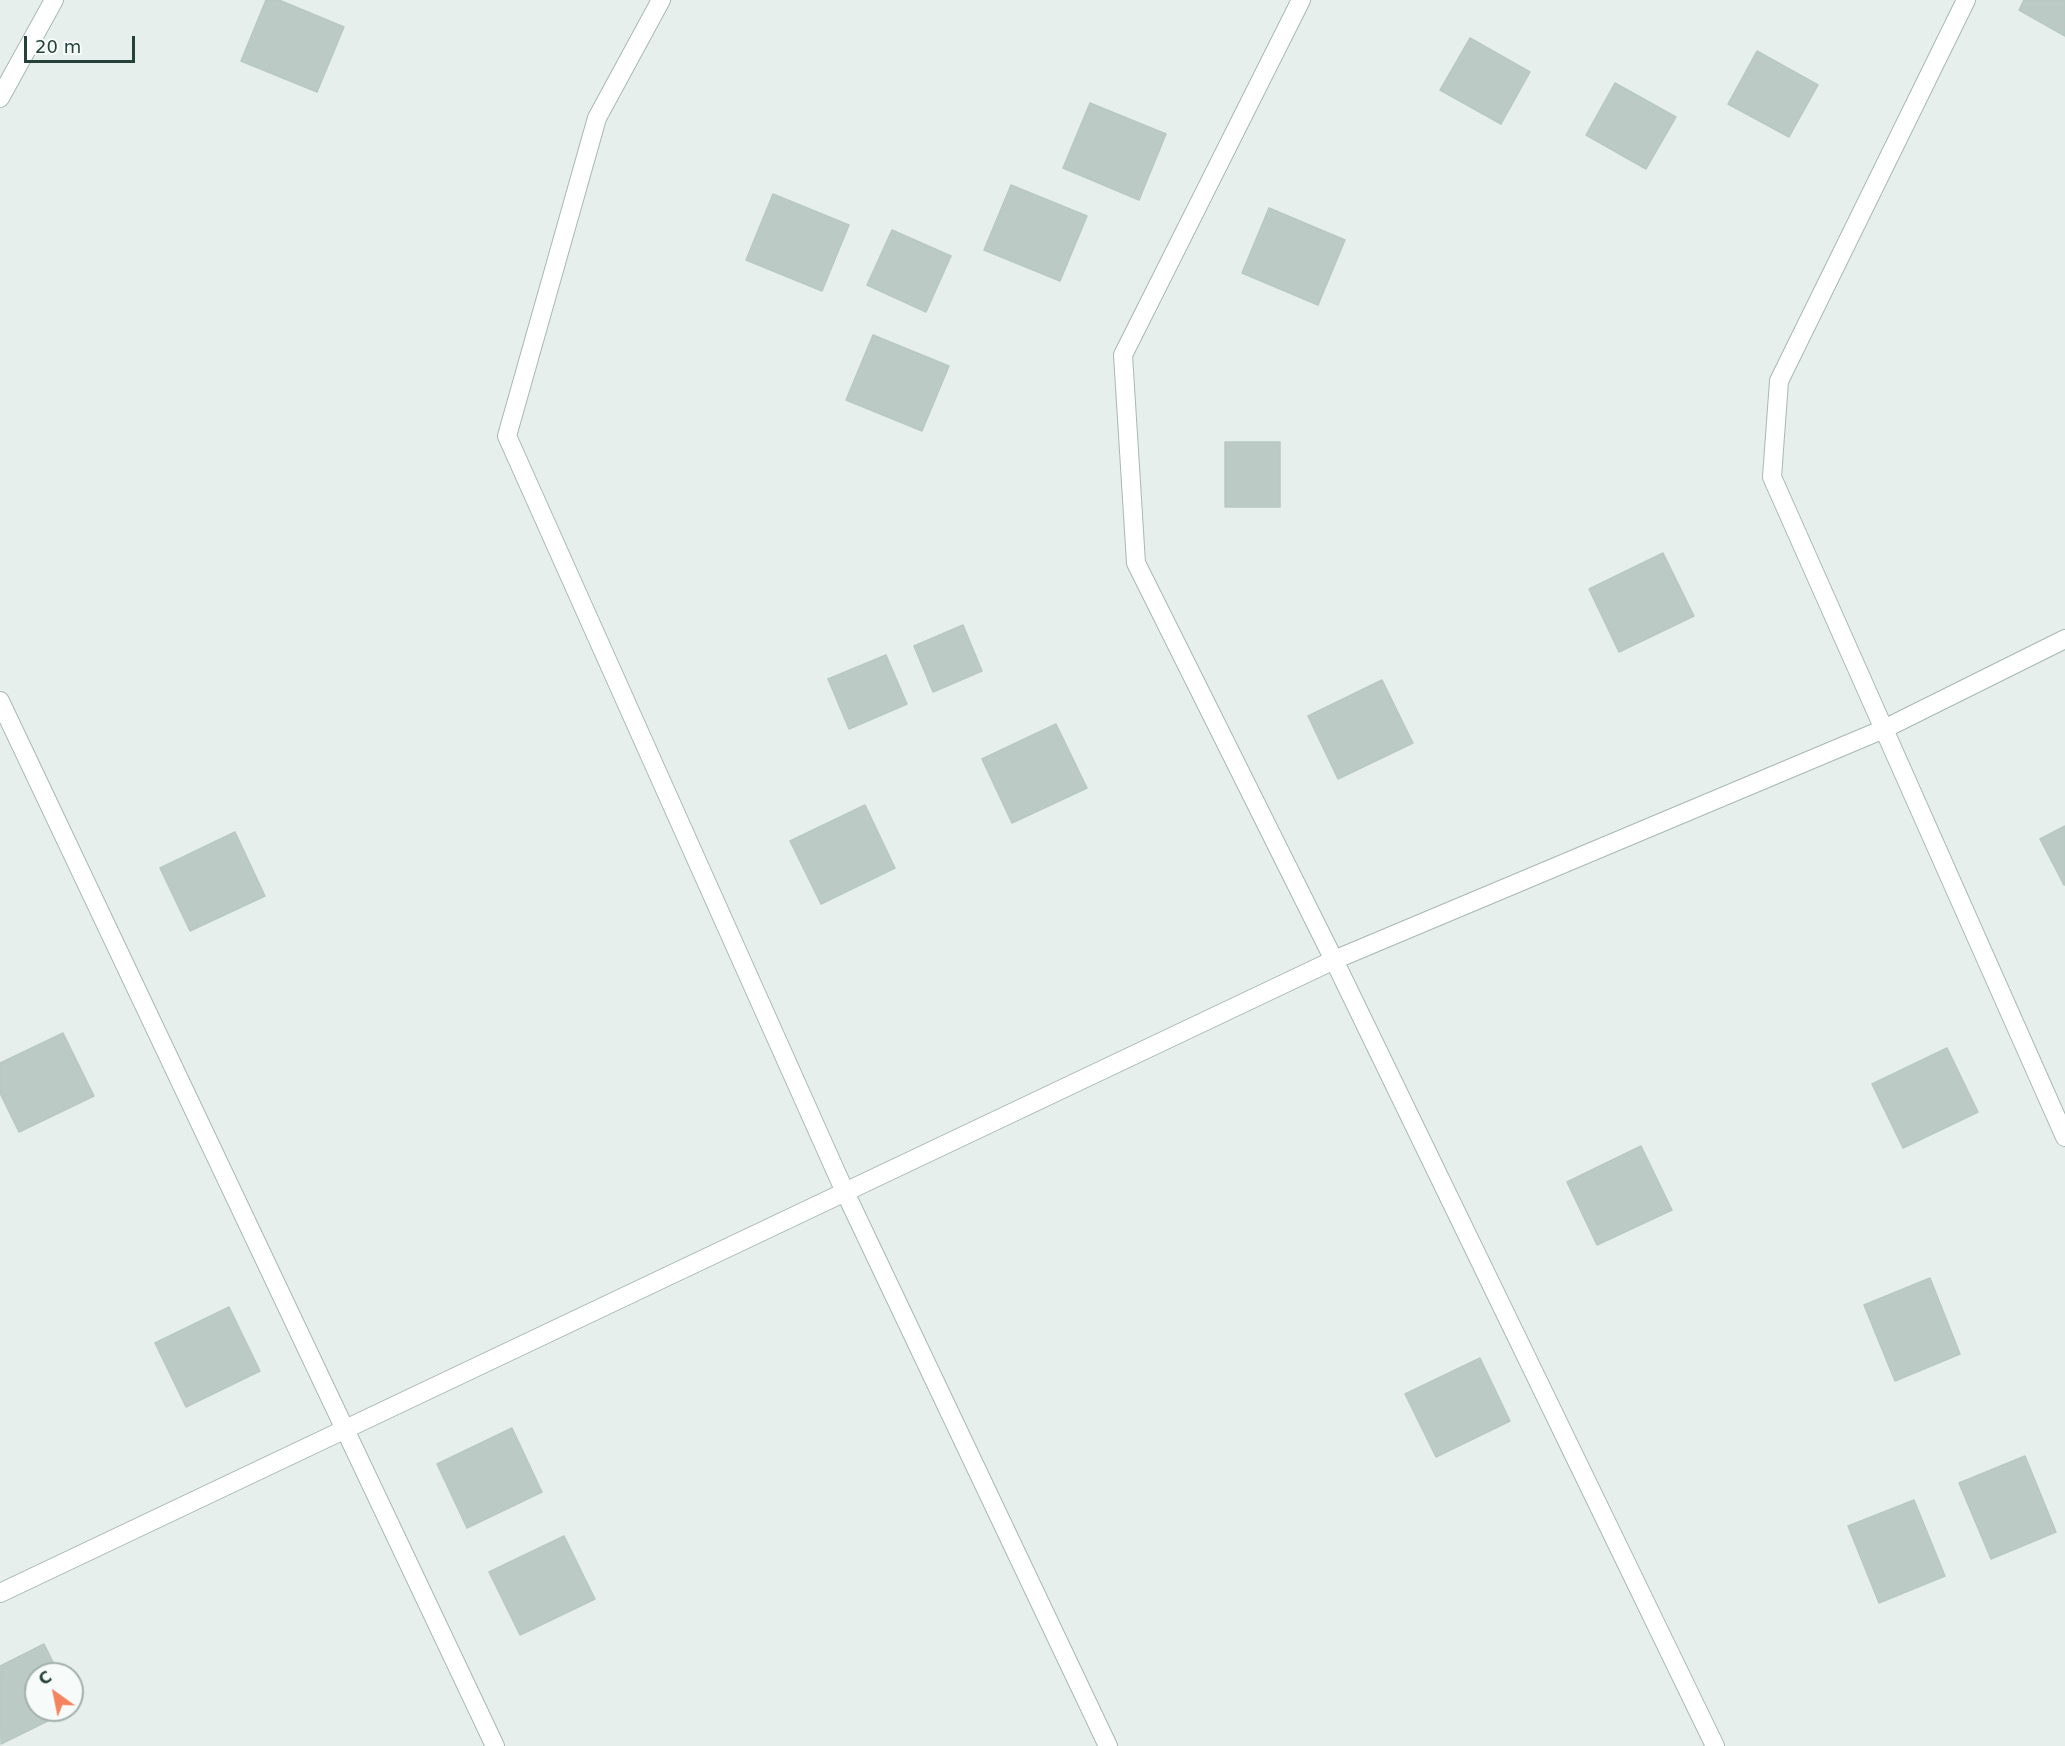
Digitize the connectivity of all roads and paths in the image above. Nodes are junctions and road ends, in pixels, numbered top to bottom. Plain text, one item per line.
1 (54, 0) edge
2 (661, 0) edge
3 (1300, 0) edge
4 (1966, 0) edge
5 (0, 98) edge
6 (2065, 639) edge
7 (0, 701) edge
8 (1884, 729) junction
9 (1334, 960) junction
10 (2065, 1137) edge
11 (845, 1192) junction
12 (345, 1429) junction
13 (0, 1593) edge
14 (495, 1746) edge
15 (1108, 1746) edge
16 (1715, 1746) edge

1 - 5 street
2 - 11 street
3 - 9 street
4 - 8 street
6 - 8 street
7 - 12 street
8 - 9 street
8 - 10 street
9 - 11 street
9 - 16 street
11 - 12 street
11 - 15 street
12 - 13 street
12 - 14 street

